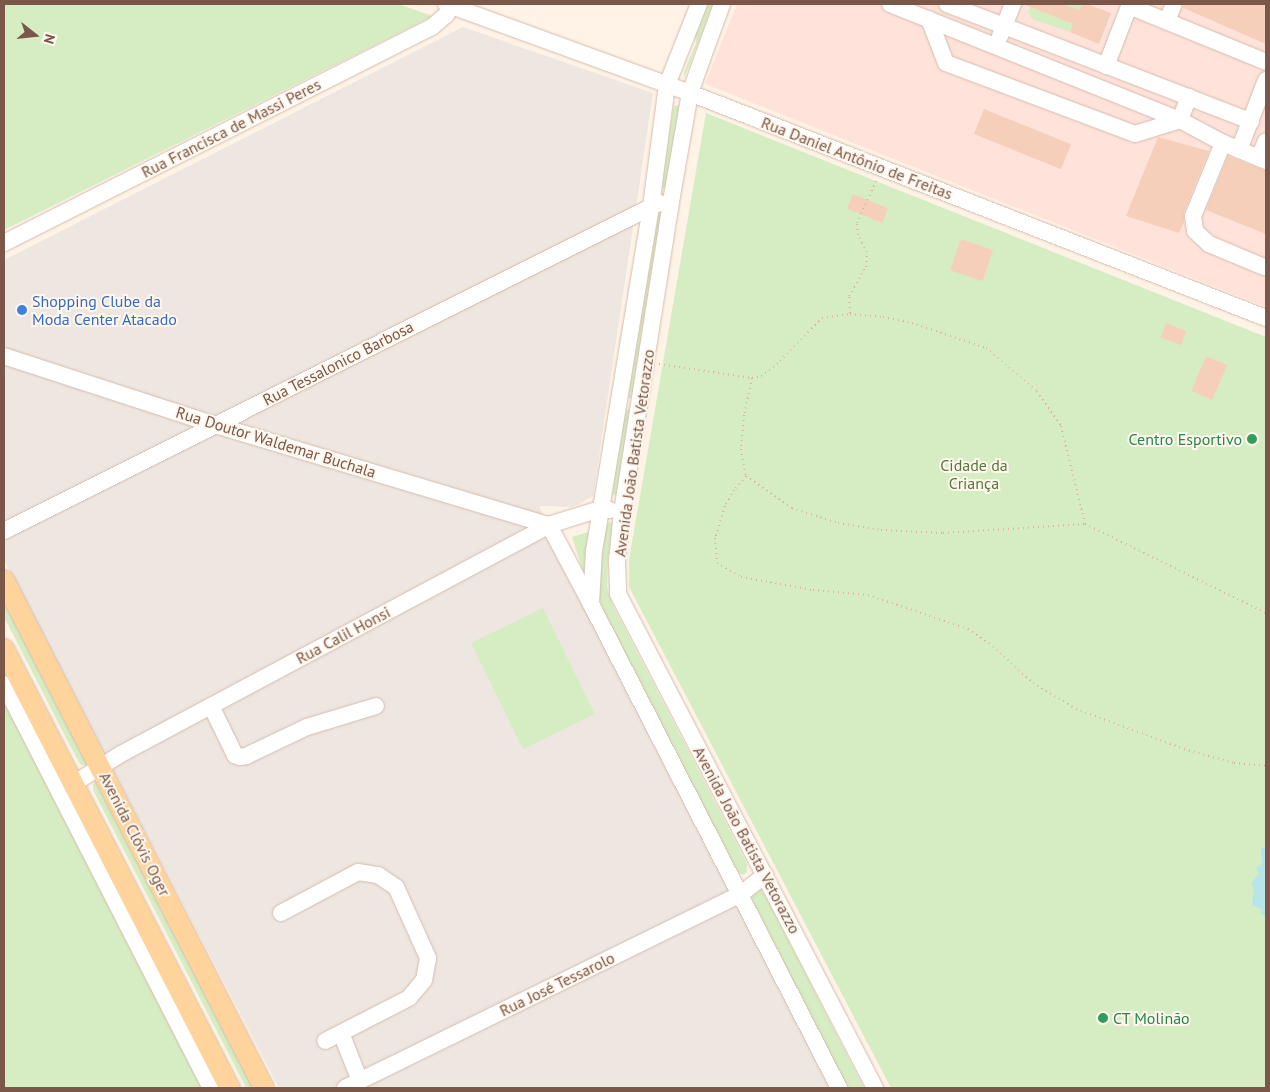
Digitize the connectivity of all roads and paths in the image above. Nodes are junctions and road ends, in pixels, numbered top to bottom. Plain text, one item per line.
1 (451, 4) edge
2 (699, 4) edge
3 (722, 4) edge
4 (890, 4) edge
5 (947, 4) edge
6 (1013, 4) edge
7 (1174, 4) edge
8 (1130, 5) edge
9 (972, 8) edge
10 (929, 19) junction
11 (1167, 21) junction
12 (1004, 26) junction
13 (996, 46) junction
14 (1266, 62) edge
15 (1106, 66) junction
16 (1266, 80) edge
17 (667, 85) junction
18 (690, 93) junction
19 (1189, 97) junction
20 (1180, 120) junction
21 (1251, 121) junction
22 (1266, 141) edge
23 (1223, 143) junction
24 (1239, 150) junction
25 (1263, 159) edge
26 (882, 168) junction
27 (672, 196) junction
28 (651, 206) junction
29 (4, 243) edge
30 (1264, 267) dead end
31 (850, 314) junction
32 (1266, 318) edge
33 (4, 356) edge
34 (647, 362) junction
35 (752, 378) junction
36 (619, 401) junction
37 (640, 404) junction
38 (215, 425) junction
39 (746, 476) junction
40 (600, 510) junction
41 (622, 510) junction
42 (1085, 524) junction
43 (549, 525) junction
44 (4, 532) edge
45 (4, 580) edge
46 (591, 604) junction
47 (1266, 613) edge
48 (4, 649) edge
49 (4, 684) edge
50 (211, 706) junction
51 (376, 706) dead end
52 (1266, 766) edge
53 (101, 767) junction
54 (73, 784) junction
55 (765, 875) junction
56 (741, 894) junction
57 (281, 913) dead end
58 (341, 1033) junction
59 (325, 1041) dead end
60 (360, 1081) junction
61 (211, 1088) edge
62 (230, 1088) edge
63 (264, 1088) edge
64 (345, 1088) edge
65 (839, 1088) edge
66 (875, 1088) edge

1 - 17 street, Rua Daniel Antônio de Freitas
1 - 29 street, Rua Francisca de Massi Peres
2 - 17 street, Avenida João Batista Vetorazzo
3 - 18 street, Avenida João Batista Vetorazzo
4 - 10 street
5 - 9 street
6 - 12 street
7 - 11 street
8 - 11 street
8 - 15 street
9 - 12 street
10 - 13 street
10 - 20 street
11 - 14 street
12 - 13 street
12 - 15 street
13 - 20 street
15 - 19 street
16 - 21 street
17 - 18 street, Rua Daniel Antônio de Freitas
17 - 28 street, Avenida João Batista Vetorazzo
18 - 26 street, Rua Daniel Antônio de Freitas
18 - 27 street, Avenida João Batista Vetorazzo
19 - 20 street
19 - 21 street
20 - 23 street
21 - 24 street
22 - 25 street
23 - 24 street
23 - 30 street
24 - 25 street
26 - 31 path
26 - 32 street, Rua Daniel Antônio de Freitas
27 - 28 street, Rua Tessalonico Barbosa
27 - 34 street, Avenida João Batista Vetorazzo
28 - 36 street, Avenida João Batista Vetorazzo
28 - 38 street, Rua Tessalonico Barbosa
31 - 35 path
31 - 42 path
33 - 38 street, Rua Doutor Waldemar Buchala
34 - 35 path
34 - 37 street, Avenida João Batista Vetorazzo
35 - 39 path
36 - 37 street
36 - 40 street, Avenida João Batista Vetorazzo
37 - 41 street, Avenida João Batista Vetorazzo
38 - 43 street, Rua Doutor Waldemar Buchala
38 - 44 street, Rua Tessalonico Barbosa
39 - 42 path
39 - 52 path
40 - 41 street, Rua Calil Honsi
40 - 43 street, Rua Calil Honsi
40 - 46 street, Avenida João Batista Vetorazzo
41 - 55 street, Avenida João Batista Vetorazzo
42 - 47 path
43 - 46 street
43 - 50 street, Rua Calil Honsi
45 - 53 main road, Avenida Clóvis Oger
46 - 56 street, Avenida João Batista Vetorazzo
48 - 54 main road, Avenida Clóvis Oger
49 - 61 street
50 - 51 street
50 - 53 street, Rua Calil Honsi
53 - 54 street, Rua Calil Honsi
53 - 63 main road, Avenida Clóvis Oger
54 - 62 main road, Avenida Clóvis Oger
55 - 56 street, Rua José Tessarolo
55 - 66 street, Avenida João Batista Vetorazzo
56 - 60 street, Rua José Tessarolo
56 - 65 street, Avenida João Batista Vetorazzo
57 - 58 street
58 - 59 street
58 - 60 street
60 - 64 street, Rua José Tessarolo

